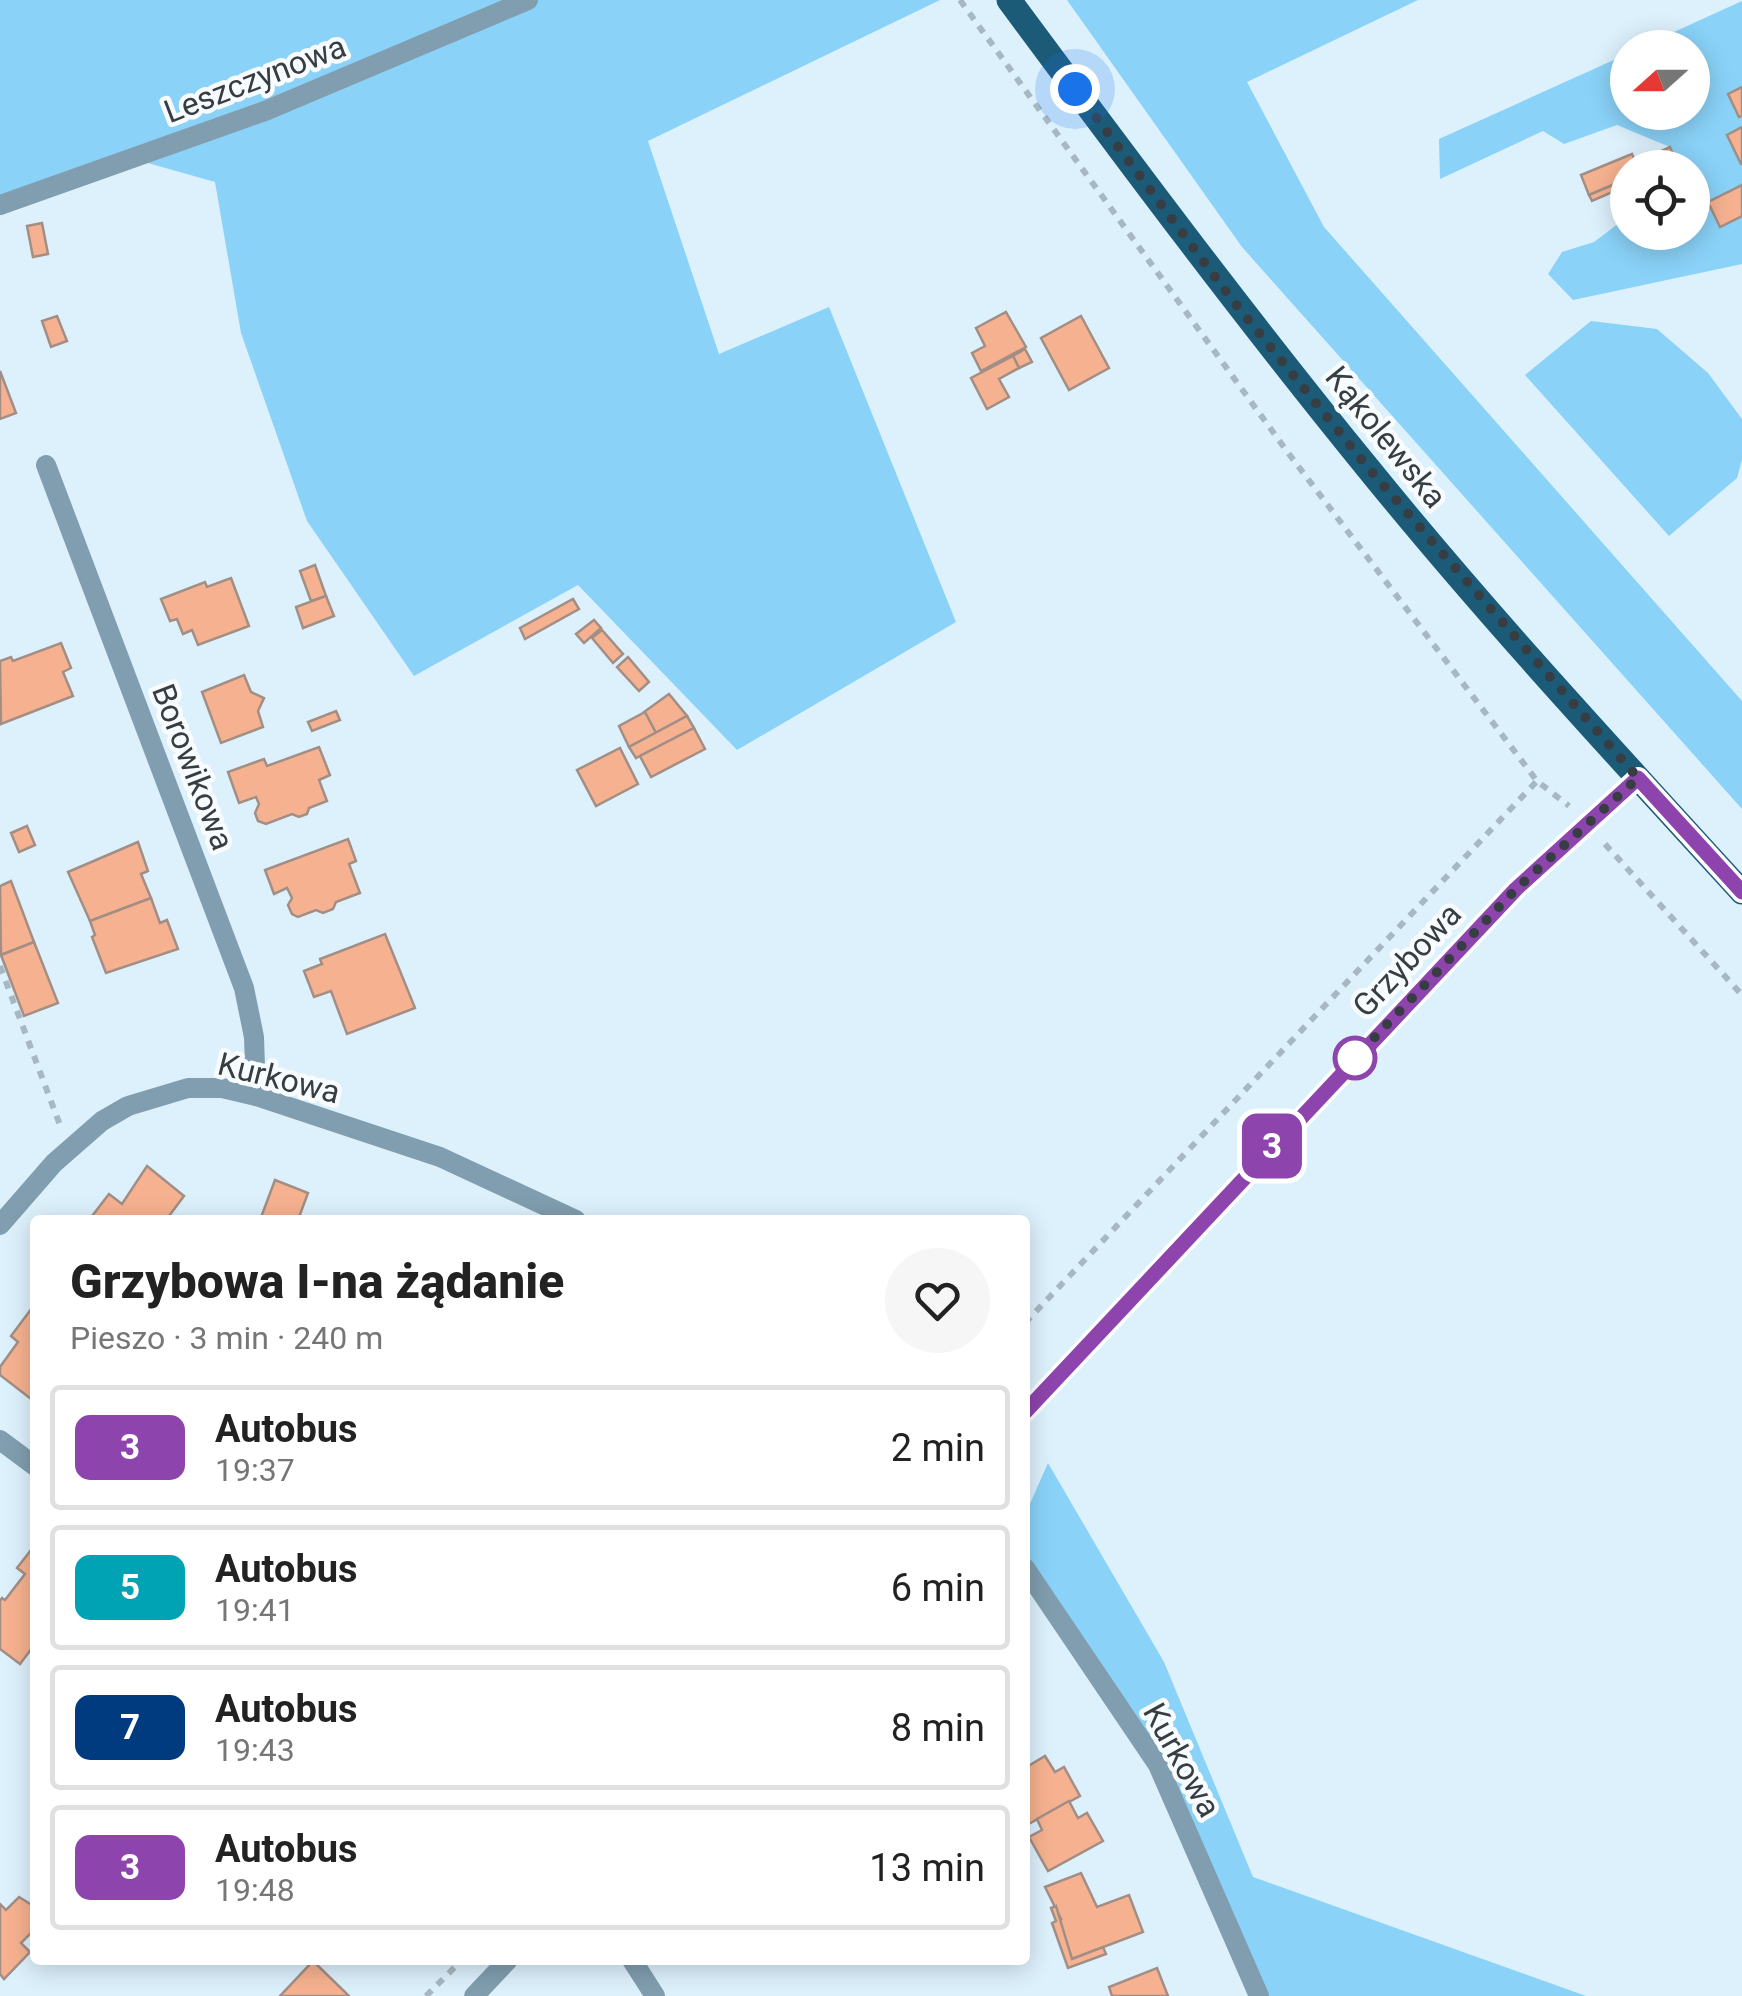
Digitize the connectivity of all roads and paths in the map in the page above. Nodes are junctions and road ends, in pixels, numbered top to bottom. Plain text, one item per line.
1 (528, 0) edge
2 (960, 0) edge
3 (1009, 0) edge
4 (0, 204) edge
5 (46, 465) dead end
6 (1638, 778) junction
7 (1620, 864) dead end
8 (1742, 892) edge
9 (0, 966) edge
10 (1742, 995) edge
11 (256, 1096) junction
12 (69, 1150) junction
13 (565, 1215) edge
14 (0, 1225) edge
15 (1030, 1318) edge
16 (1030, 1406) edge
17 (0, 1440) edge
18 (30, 1462) edge
19 (1030, 1575) edge
20 (457, 1965) edge
21 (503, 1965) edge
22 (635, 1965) edge
23 (426, 1996) edge
24 (474, 1996) edge
25 (655, 1996) edge
26 (1259, 1996) edge

1 - 4 street, Leszczynowa
2 - 15 path
3 - 6 main road, Kąkolewska
5 - 11 street, Borowikowa
6 - 8 main road, Kąkolewska
6 - 16 street, Grzybowa
7 - 10 path
9 - 12 path
11 - 12 street, Kurkowa
11 - 13 street, Kurkowa
12 - 14 street, Kurkowa
17 - 18 street
19 - 26 street, Kurkowa
20 - 23 path
21 - 24 street
22 - 25 street

